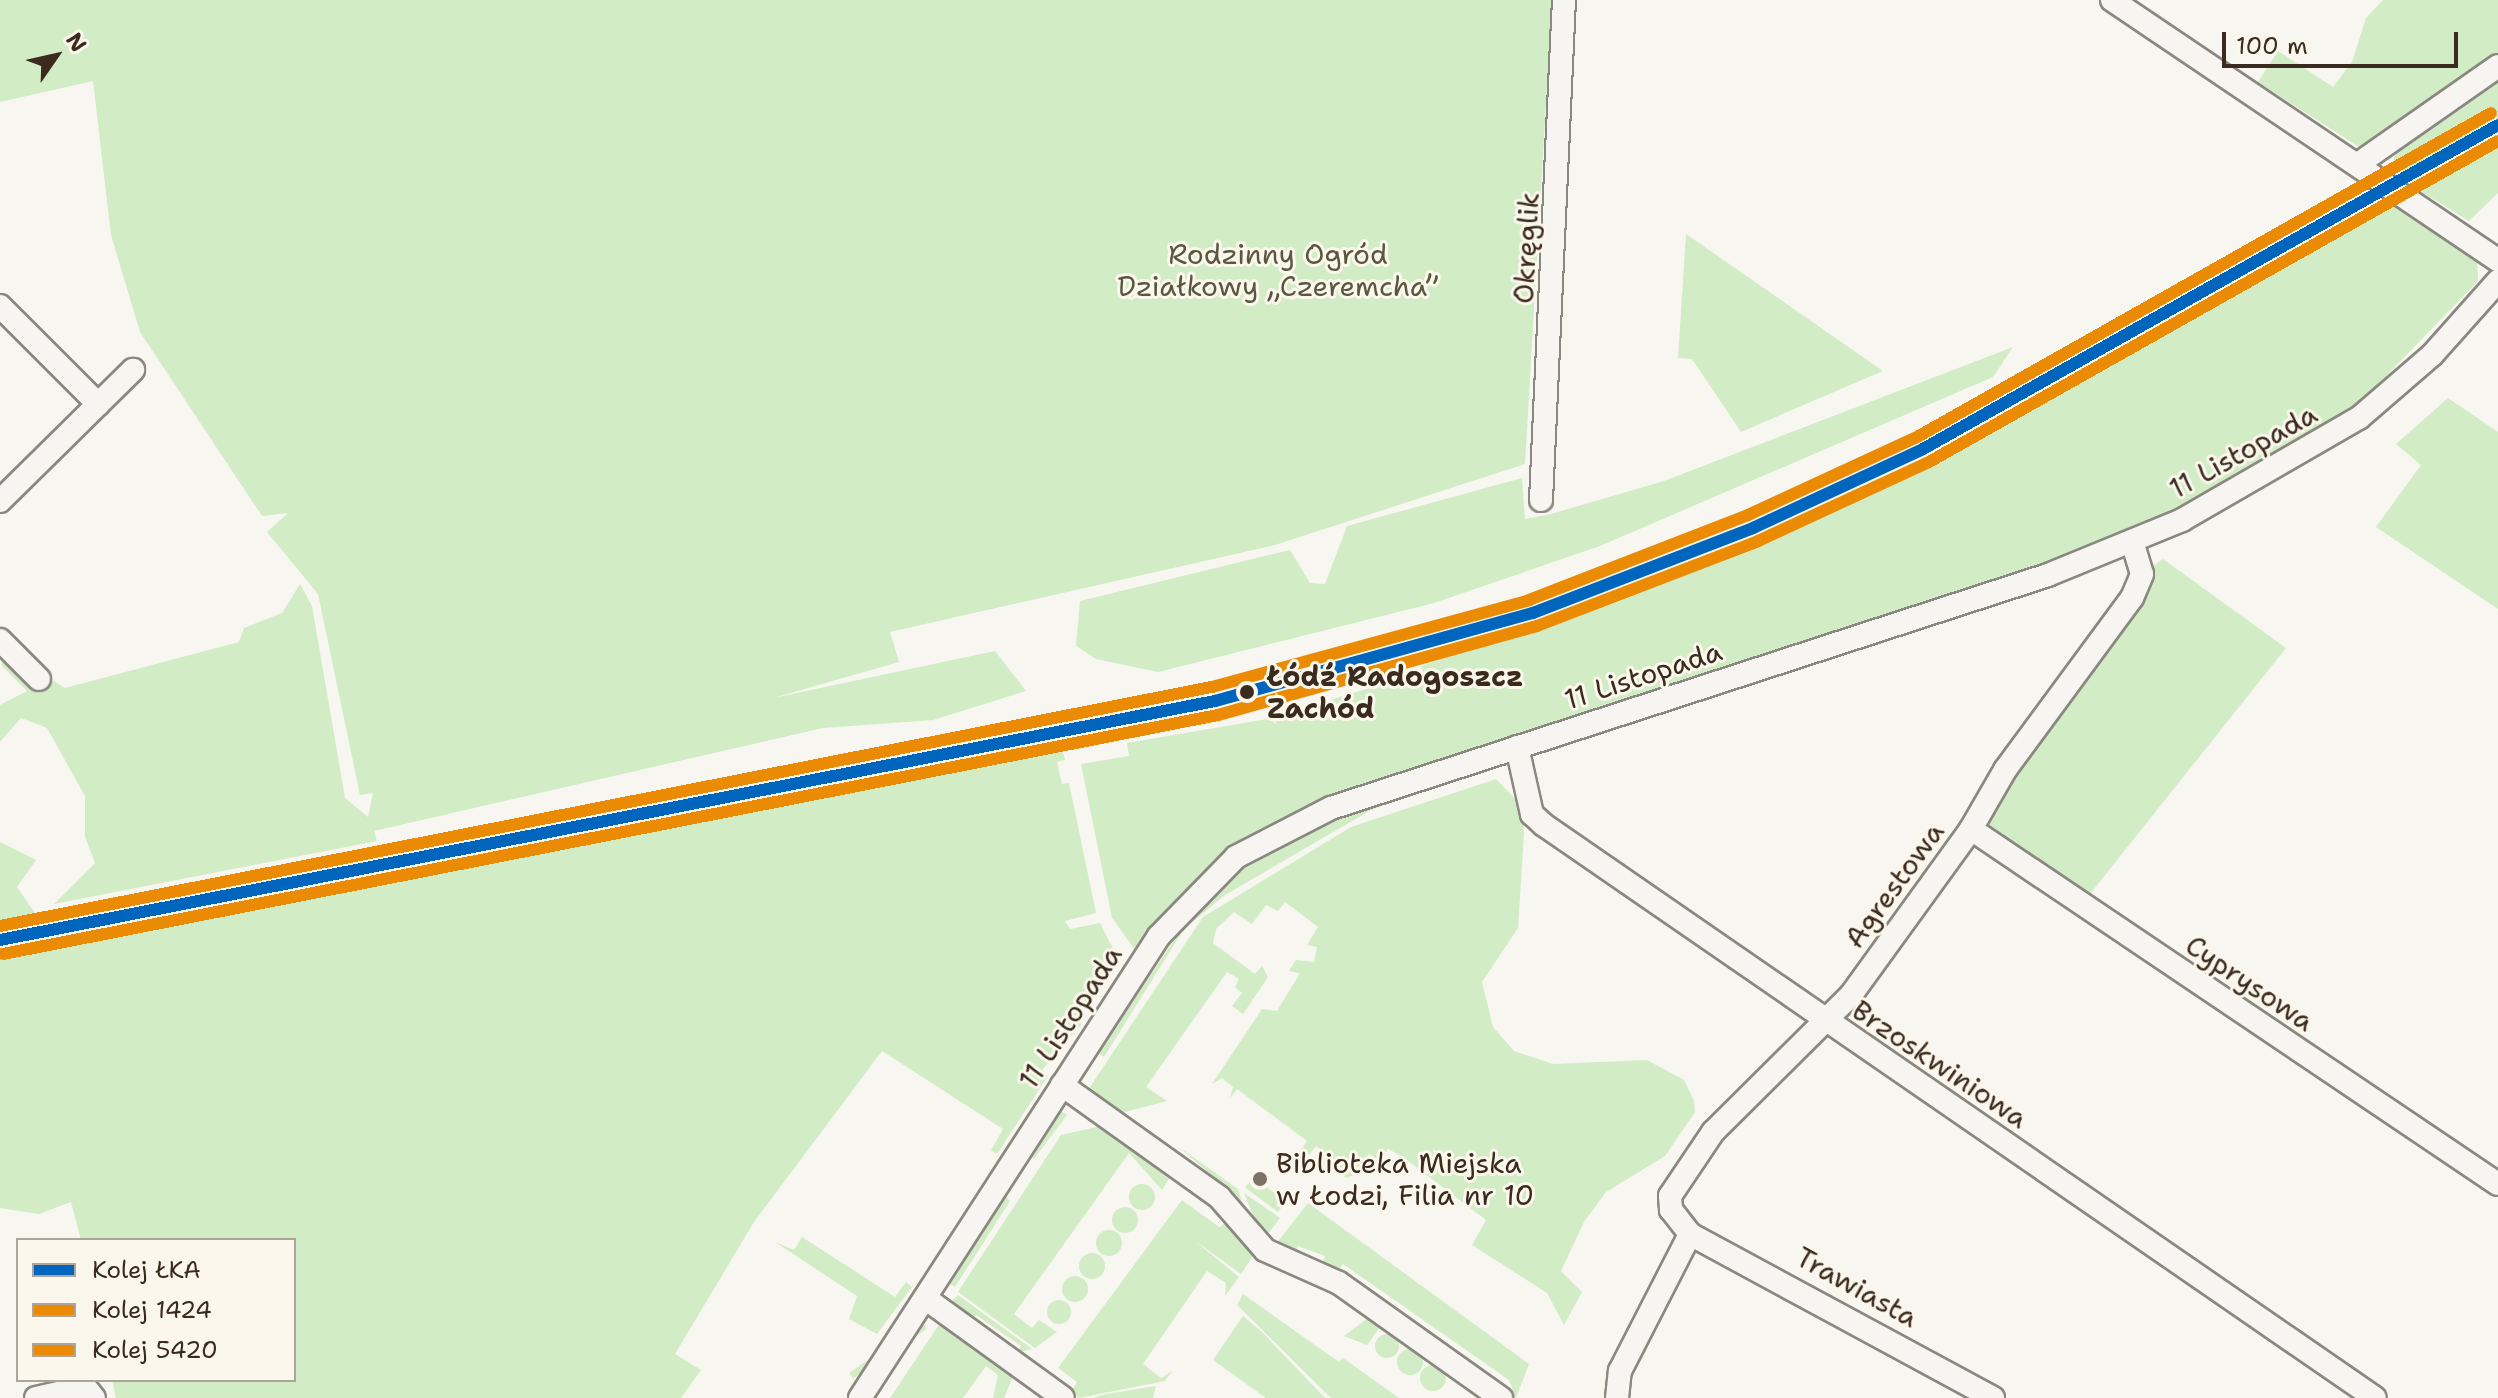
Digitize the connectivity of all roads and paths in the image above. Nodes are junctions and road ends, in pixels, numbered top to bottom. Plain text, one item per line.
1 (1564, 0) edge
2 (2112, 0) edge
3 (2498, 66) edge
4 (2358, 164) junction
5 (2498, 260) edge
6 (2498, 281) edge
7 (0, 306) edge
8 (133, 370) dead end
9 (98, 404) junction
10 (1541, 500) dead end
11 (0, 501) edge
12 (2132, 542) junction
13 (0, 640) edge
14 (39, 679) dead end
15 (1517, 747) junction
16 (1971, 829) junction
17 (1824, 1021) junction
18 (1062, 1085) junction
19 (2498, 1184) edge
20 (1690, 1234) junction
21 (925, 1298) junction
22 (91, 1393) edge
23 (36, 1398) edge
24 (860, 1398) edge
25 (1063, 1398) edge
26 (1501, 1398) edge
27 (1617, 1398) edge
28 (1993, 1398) edge
29 (2375, 1398) edge

1 - 10 street, Okręglik
2 - 4 street
3 - 4 street
4 - 5 street
6 - 12 street, 11 Listopada
7 - 9 street
8 - 9 street
9 - 11 street
12 - 15 street, 11 Listopada
12 - 16 street, Agrestowa
13 - 14 street
15 - 17 street, Brzoskwiniowa
15 - 18 street, 11 Listopada
16 - 17 street, Agrestowa
16 - 19 street, Cyprysowa
17 - 20 street, Agrestowa
17 - 29 street, Brzoskwiniowa
18 - 21 street, 11 Listopada
18 - 26 street
20 - 27 street
20 - 28 street, Trawiasta
21 - 24 street, 11 Listopada
21 - 25 street
22 - 23 street

